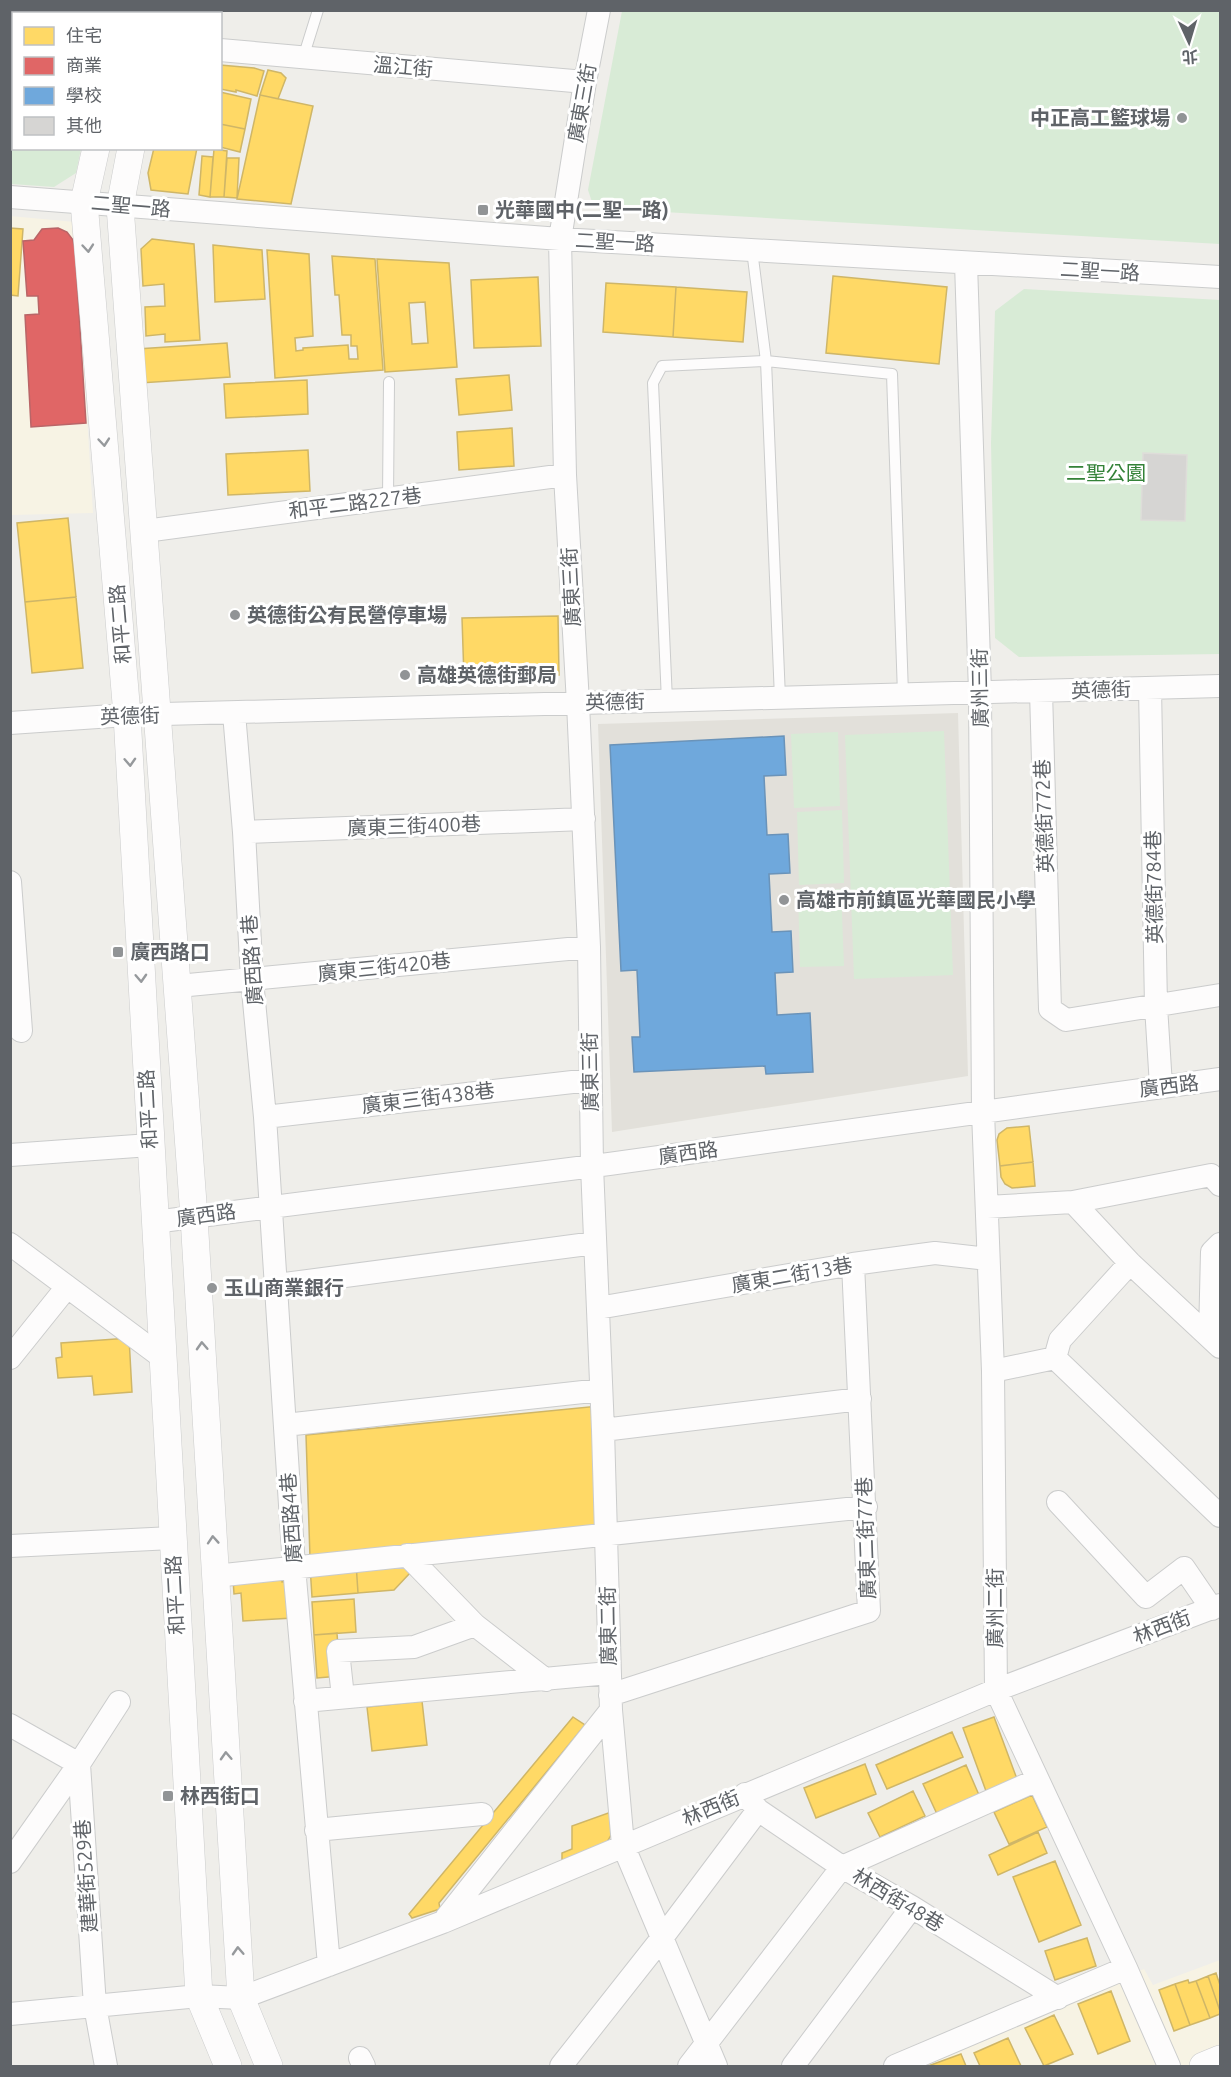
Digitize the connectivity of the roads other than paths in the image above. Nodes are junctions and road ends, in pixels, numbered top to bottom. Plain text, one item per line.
1 (318, 10) edge
2 (599, 10) edge
3 (222, 50) edge
4 (303, 58) junction
5 (585, 82) junction
6 (96, 150) edge
7 (130, 150) edge
8 (10, 197) edge
9 (84, 202) junction
10 (120, 206) junction
11 (560, 239) junction
12 (752, 250) junction
13 (966, 263) junction
14 (1221, 277) edge
15 (766, 362) junction
16 (389, 382) dead end
17 (565, 476) junction
18 (388, 498) junction
19 (145, 531) junction
20 (1221, 686) edge
21 (1150, 688) junction
22 (980, 692) junction
23 (1041, 692) junction
24 (903, 694) junction
25 (780, 698) junction
26 (667, 701) junction
27 (578, 703) junction
28 (234, 713) junction
29 (127, 715) junction
30 (158, 715) junction
31 (10, 723) edge
32 (584, 819) junction
33 (244, 832) junction
34 (10, 882) edge
35 (589, 947) junction
36 (252, 980) junction
37 (178, 986) junction
38 (1221, 996) edge
39 (1156, 1006) junction
40 (15, 1008) edge
41 (21, 1031) dead end
42 (1221, 1079) edge
43 (590, 1080) junction
44 (1161, 1086) junction
45 (984, 1112) junction
46 (265, 1117) junction
47 (150, 1145) junction
48 (10, 1155) edge
49 (592, 1166) junction
50 (1221, 1185) edge
51 (1073, 1202) junction
52 (271, 1206) junction
53 (987, 1207) junction
54 (194, 1216) junction
55 (154, 1222) junction
56 (595, 1243) junction
57 (10, 1244) edge
58 (1221, 1244) edge
59 (988, 1259) junction
60 (1130, 1263) junction
61 (853, 1264) junction
62 (277, 1285) junction
63 (67, 1287) junction
64 (598, 1308) junction
65 (1215, 1342) edge
66 (10, 1358) edge
67 (163, 1358) junction
68 (1055, 1358) junction
69 (993, 1371) junction
70 (601, 1390) junction
71 (860, 1399) junction
72 (285, 1425) junction
73 (603, 1430) junction
74 (1058, 1502) dead end
75 (866, 1507) junction
76 (1221, 1516) edge
77 (606, 1536) junction
78 (172, 1538) junction
79 (10, 1546) edge
80 (407, 1555) junction
81 (294, 1568) junction
82 (215, 1576) junction
83 (1216, 1607) edge
84 (475, 1625) junction
85 (546, 1680) junction
86 (996, 1690) junction
87 (610, 1693) junction
88 (343, 1697) junction
89 (305, 1701) junction
90 (119, 1702) dead end
91 (10, 1725) edge
92 (79, 1764) junction
93 (1037, 1780) junction
94 (751, 1802) junction
95 (482, 1814) dead end
96 (316, 1830) junction
97 (623, 1845) junction
98 (10, 1862) edge
99 (842, 1867) junction
100 (912, 1907) junction
101 (443, 1922) junction
102 (662, 1938) junction
103 (329, 1965) junction
104 (1126, 1968) junction
105 (199, 1996) junction
106 (241, 1998) junction
107 (1058, 1998) junction
108 (95, 2006) junction
109 (10, 2014) edge
110 (706, 2044) junction
111 (1221, 2059) edge
112 (106, 2067) edge
113 (228, 2067) edge
114 (269, 2067) edge
115 (561, 2067) edge
116 (689, 2067) edge
117 (716, 2067) edge
118 (793, 2067) edge
119 (895, 2067) edge
120 (1169, 2067) edge
121 (1203, 2067) edge

1 - 4 lane
2 - 5 street, 廣東三街
3 - 4 street, 溫江街
4 - 5 street, 溫江街
5 - 11 street, 廣東三街
6 - 9 street, 和平二路
7 - 10 street, 和平二路
8 - 9 street, 二聖一路
9 - 10 street, 二聖一路
9 -> 29 street, 和平二路
10 - 11 street, 二聖一路
10 - 19 street, 和平二路
11 - 12 street, 二聖一路
11 - 17 street, 廣東三街
12 - 13 street, 二聖一路
12 - 15 lane
13 - 14 street, 二聖一路
13 - 22 street, 廣州三街
15 - 24 lane
15 - 25 lane
15 - 26 lane
16 - 18 lane
17 - 18 street, 和平二路227巷
17 - 27 street, 廣東三街
18 - 19 street, 和平二路227巷
19 - 30 street, 和平二路
20 - 21 street, 英德街
21 - 23 street, 英德街
21 - 39 street, 英德街784巷
22 - 23 street, 英德街
22 - 24 street, 英德街
22 - 45 street, 廣州三街
23 - 39 street, 英德街772巷
24 - 25 street, 英德街
25 - 26 street, 英德街
26 - 27 street, 英德街
27 - 28 street, 英德街
27 - 32 street, 廣東三街
28 - 30 street, 英德街
28 - 33 street, 廣西路1巷
29 - 30 street, 英德街
29 - 31 street, 英德街
29 -> 47 street, 和平二路
30 - 37 street, 和平二路
32 - 33 street, 廣東三街400巷
32 - 35 street, 廣東三街
33 - 36 street, 廣西路1巷
34 - 40 street
35 - 36 street, 廣東三街420巷
35 - 43 street, 廣東三街
36 - 37 street, 廣東三街420巷
36 - 46 street, 廣西路1巷
37 - 54 street, 和平二路
38 - 39 street
39 - 44 street, 英德街784巷
40 - 41 street
42 - 44 street, 廣西路
43 - 46 street, 廣東三街438巷
43 - 49 street, 廣東三街
44 - 45 street, 廣西路
45 - 49 street, 廣西路
45 - 53 street, 廣州二街
46 - 52 street, 廣西路1巷
47 - 48 street
47 - 55 street, 和平二路
49 - 52 street, 廣西路
49 - 56 street, 廣東二街
50 - 51 street
51 - 53 street
51 - 60 street
52 - 54 street, 廣西路
52 - 62 street, 廣西路4巷
53 - 59 street, 廣州二街
54 - 55 street, 廣西路
82 -> 54 street, 和平二路
55 - 67 street, 和平二路
56 - 62 street
56 - 64 street, 廣東二街
57 - 63 street
58 - 65 street
59 - 61 street, 廣東二街13巷
59 - 69 street, 廣州二街
60 - 65 street
60 - 68 street
61 - 64 street, 廣東二街13巷
61 - 71 street, 廣東二街77巷
62 - 72 street, 廣西路4巷
63 - 66 street
63 - 67 street
64 - 70 street, 廣東二街
67 - 78 street, 和平二路
68 - 69 street
68 - 76 street
69 - 86 street, 廣州二街
70 - 72 street
70 - 73 street, 廣東二街
71 - 73 street
71 - 75 street, 廣東二街77巷
72 - 81 street, 廣西路4巷
73 - 77 street, 廣東二街
74 - 83 street
75 - 77 street
75 - 87 street, 廣東二街77巷
77 - 80 street
77 - 87 street, 廣東二街
78 - 79 street
78 - 105 street, 和平二路
80 - 81 street
80 - 84 street
81 - 82 street
81 - 89 street, 廣西路4巷
106 -> 82 street, 和平二路
83 - 86 street, 林西街
84 - 85 street
84 - 88 street
85 - 87 street
85 - 88 street
86 - 93 street, 廣州二街
86 - 94 street, 林西街
87 - 97 street, 廣東二街
87 - 101 street
88 - 89 street
89 - 96 street, 廣西路4巷
90 - 92 street
91 - 92 street
92 - 98 street
92 - 108 street, 建華街529巷
93 - 99 street
93 - 104 street, 廣州二街
94 - 97 street, 林西街
94 - 99 street, 林西街48巷
94 - 102 street
95 - 96 street
96 - 103 street, 廣西路4巷
97 - 101 street, 林西街
97 - 102 street, 廣東二街
99 - 100 street, 林西街48巷
99 - 110 street
100 - 107 street, 林西街48巷
100 - 118 street
101 - 103 street, 林西街
102 - 110 street, 廣東二街
102 - 115 street
103 - 106 street, 林西街
104 - 107 street
104 - 120 street, 廣州二街
105 - 106 street, 林西街
105 - 108 street, 林西街
105 - 113 street, 和平二路
106 - 114 street, 和平二路
107 - 119 street
108 - 109 street, 林西街
108 - 112 street, 建華街529巷
110 - 116 street
110 - 117 street, 廣東二街
111 - 121 street

